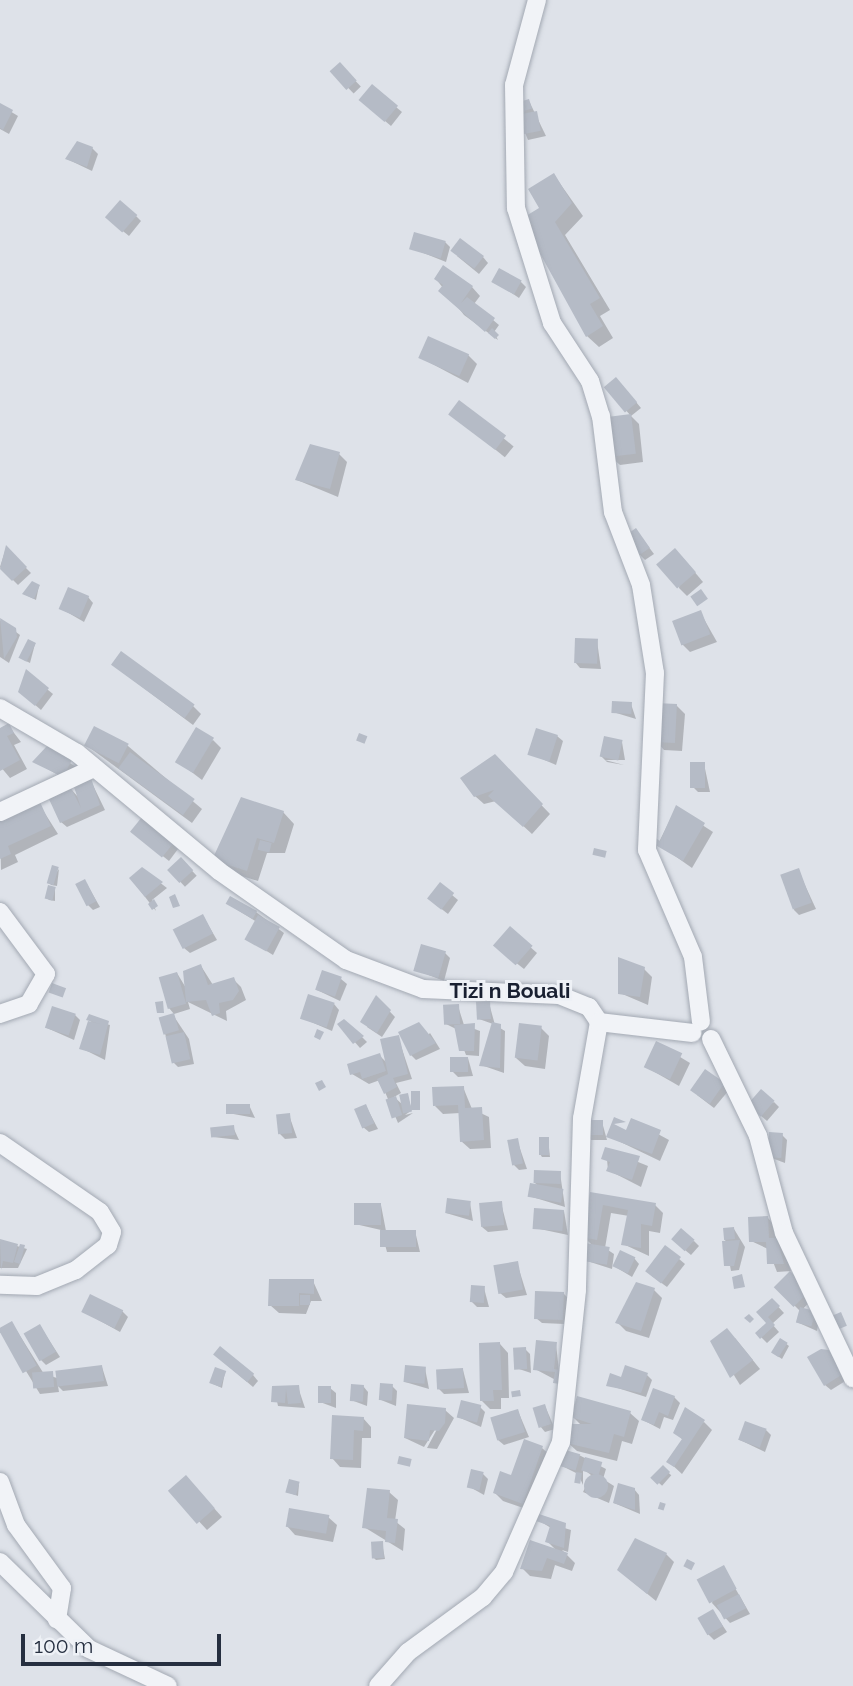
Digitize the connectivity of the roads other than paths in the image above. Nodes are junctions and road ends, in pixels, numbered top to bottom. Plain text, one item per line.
1 (537, 0) edge
2 (0, 708) edge
3 (94, 768) junction
4 (0, 812) edge
5 (0, 912) edge
6 (0, 1014) edge
7 (599, 1022) junction
8 (697, 1028) junction
9 (0, 1143) edge
10 (0, 1285) edge
11 (853, 1378) edge
12 (0, 1482) edge
13 (0, 1562) edge
14 (57, 1620) junction
15 (168, 1686) edge
16 (378, 1686) edge

1 - 8 street
2 - 3 street
3 - 4 street
3 - 7 street
5 - 6 street
7 - 8 street
7 - 16 street
8 - 11 street
9 - 10 street
12 - 14 street
13 - 14 street
14 - 15 street

